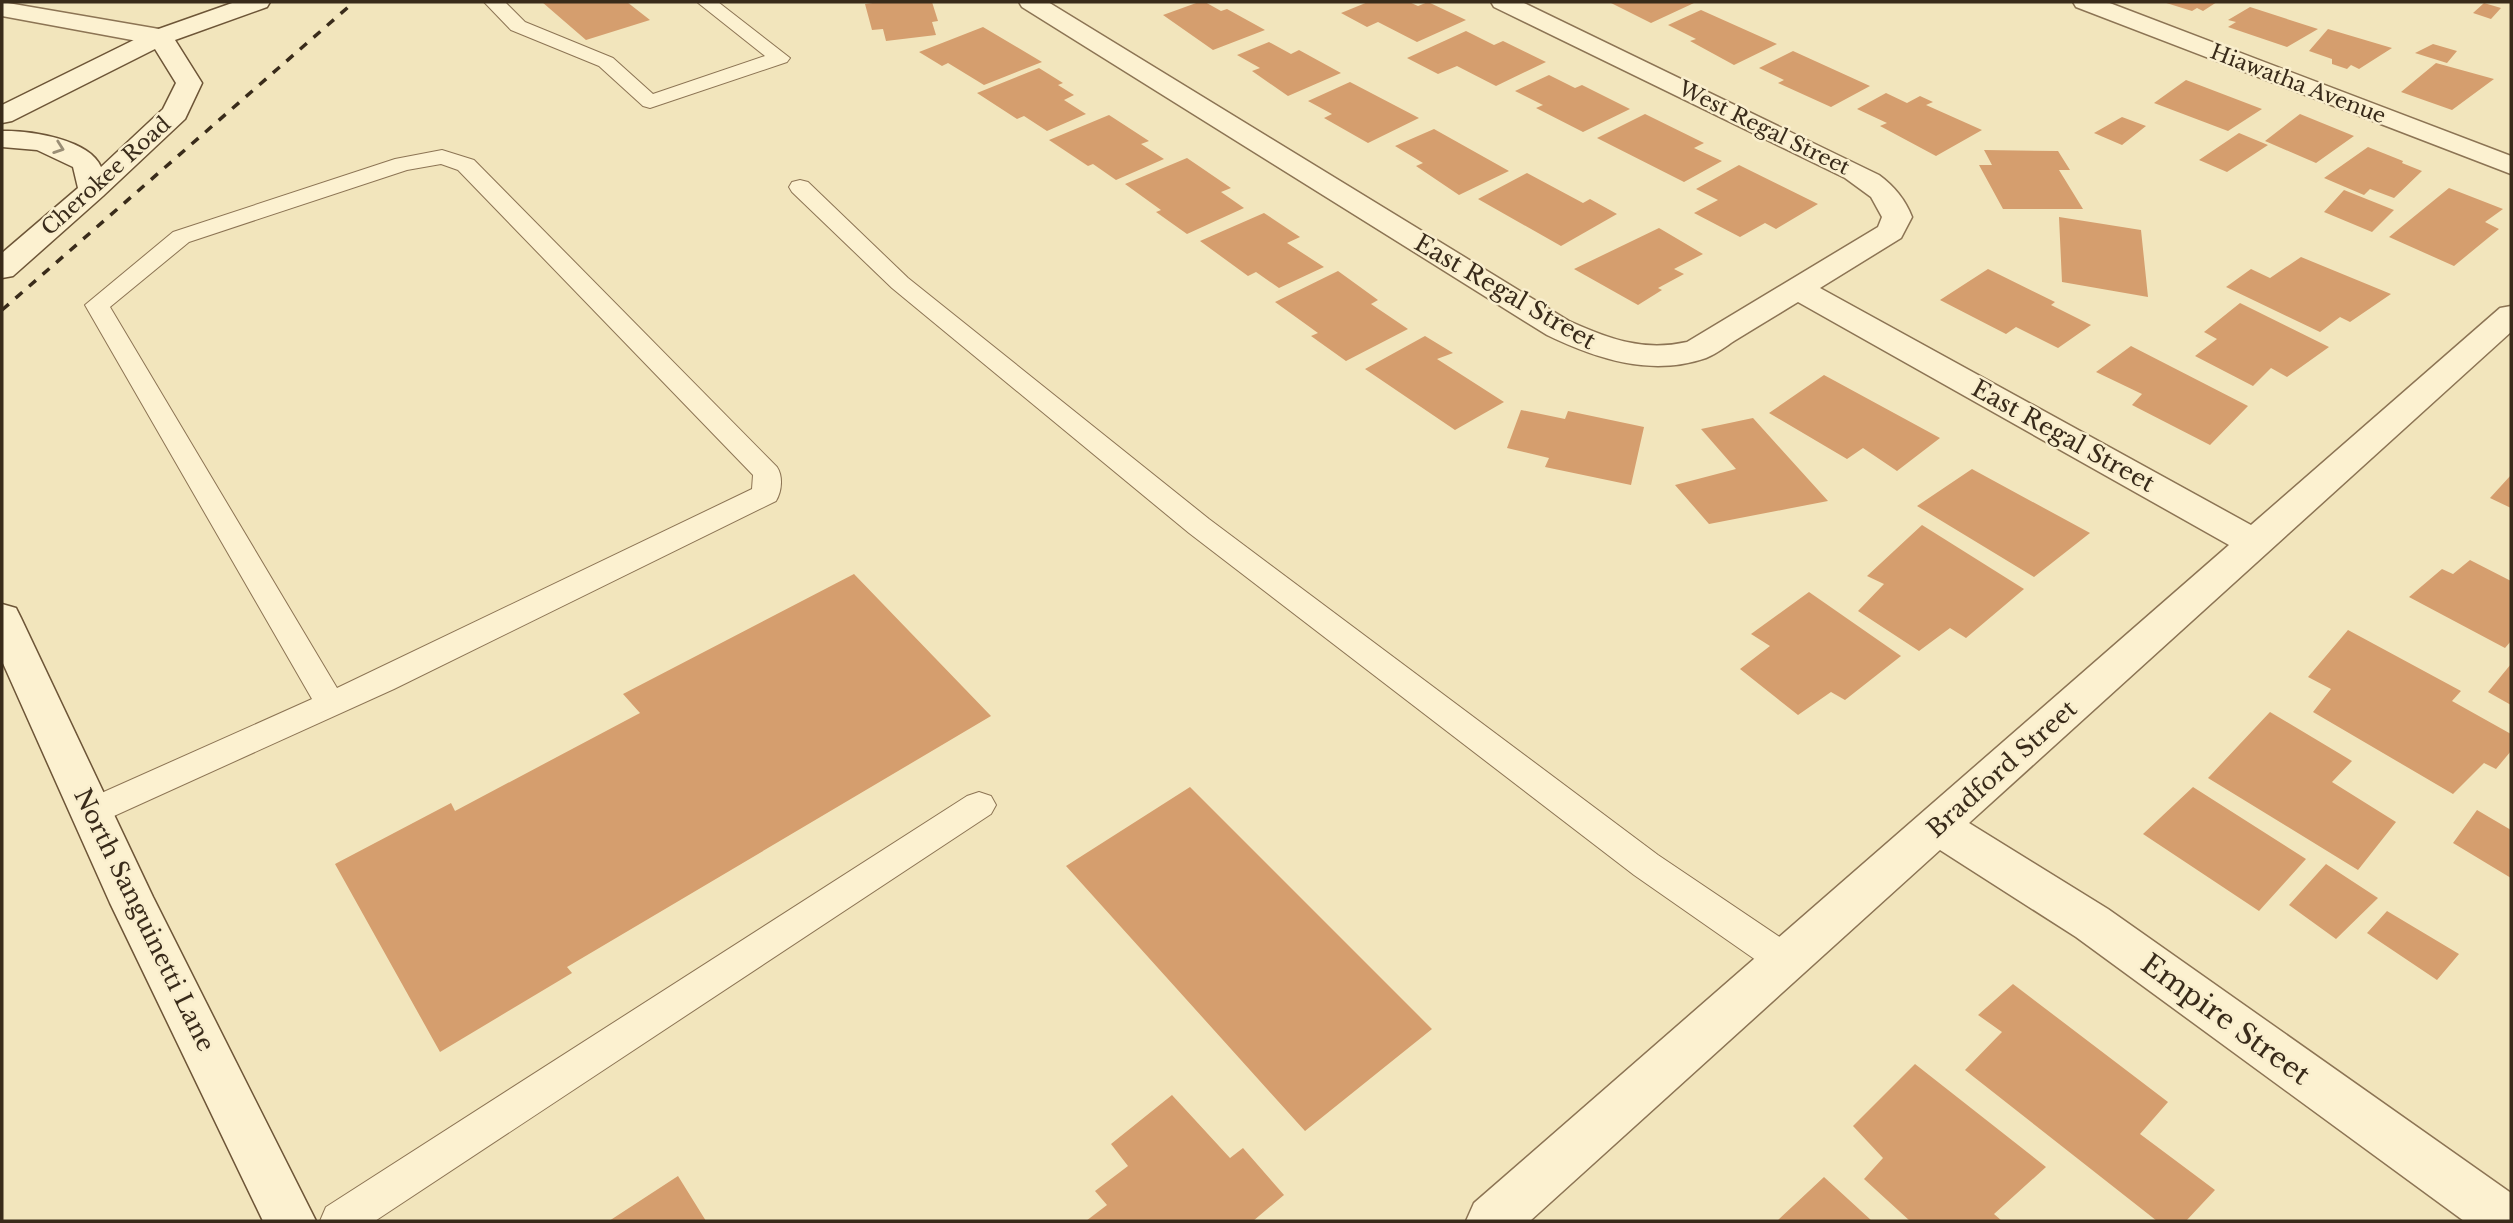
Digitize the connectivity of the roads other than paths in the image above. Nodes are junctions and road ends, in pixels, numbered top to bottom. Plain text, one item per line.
1 (193, 2) edge
2 (258, 2) edge
3 (494, 2) edge
4 (706, 2) edge
5 (1031, 2) edge
6 (1503, 2) edge
7 (2085, 2) edge
8 (2, 9) edge
9 (159, 37) junction
10 (2, 115) edge
11 (2, 139) edge
12 (2511, 166) edge
13 (800, 187) dead end
14 (93, 190) junction
15 (2, 269) edge
16 (1798, 289) junction
17 (2511, 316) edge
18 (2255, 544) junction
19 (2, 618) edge
20 (331, 705) junction
21 (979, 806) dead end
22 (91, 812) junction
23 (1938, 826) junction
24 (1786, 961) junction
25 (290, 1221) edge
26 (340, 1221) edge
27 (1492, 1221) edge
28 (2507, 1221) edge

1 - 9 street
2 - 9 street
3 - 4 lane
5 - 16 street, East Regal Street
6 - 16 street, West Regal Street
7 - 12 street, Hiawatha Avenue
8 - 9 street
9 - 10 street
9 - 14 street, Cherokee Road
11 -> 14 street
13 - 24 lane
14 - 15 street, Cherokee Road
16 - 18 street, East Regal Street
17 - 18 street, Bradford Street
18 - 23 street, Bradford Street
19 - 22 street, North Sanguinetti Lane
20 - 20 lane
20 - 22 lane
21 - 26 lane
22 - 25 street, North Sanguinetti Lane
23 - 24 street, Bradford Street
23 - 28 street, Empire Street
24 - 27 street, Bradford Street

